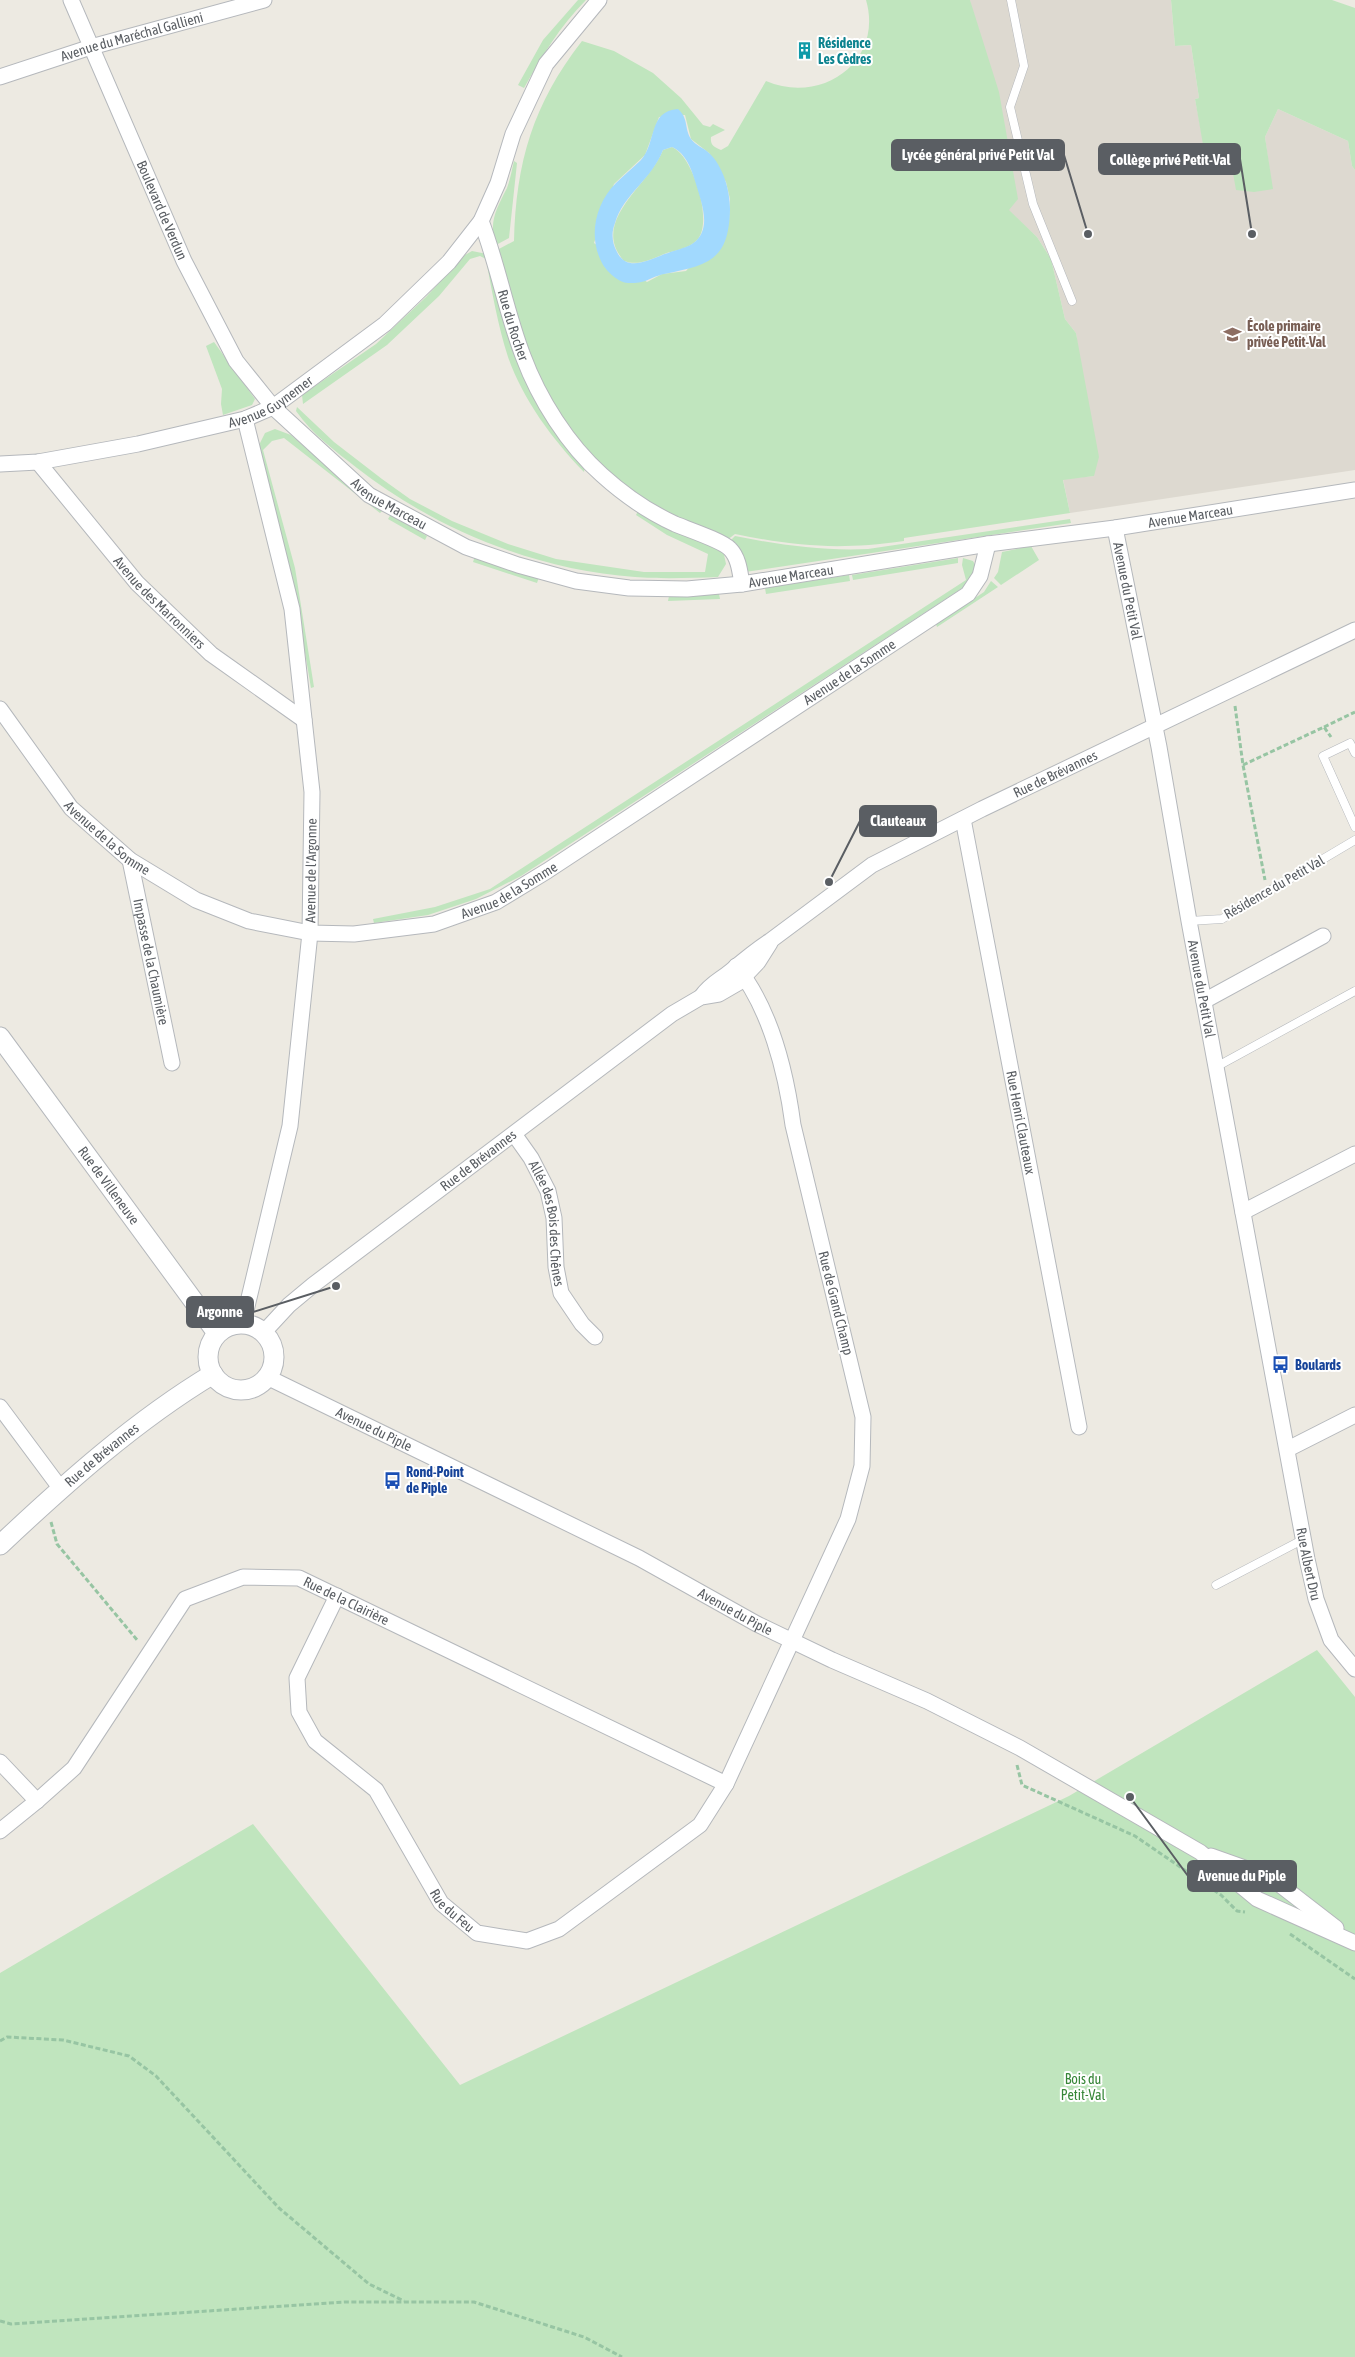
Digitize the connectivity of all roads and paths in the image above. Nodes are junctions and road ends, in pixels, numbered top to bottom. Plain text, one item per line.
1 (71, 0) edge
2 (264, 0) edge
3 (599, 0) edge
4 (1011, 0) edge
5 (91, 47) junction
6 (0, 77) edge
7 (481, 221) junction
8 (1072, 301) dead end
9 (273, 407) junction
10 (245, 418) junction
11 (38, 462) junction
12 (0, 464) edge
13 (1355, 490) edge
14 (1115, 528) junction
15 (988, 544) junction
16 (742, 584) junction
17 (1355, 630) edge
18 (1232, 688) junction
19 (0, 709) edge
20 (1355, 712) edge
21 (304, 720) junction
22 (1154, 726) junction
23 (1324, 727) junction
24 (1337, 749) junction
25 (1355, 753) edge
26 (1243, 765) junction
27 (963, 819) junction
28 (1355, 827) edge
29 (1355, 840) edge
30 (130, 860) junction
31 (1269, 891) junction
32 (1189, 921) junction
33 (310, 932) junction
34 (1323, 936) dead end
35 (740, 972) junction
36 (1355, 991) edge
37 (1204, 1001) junction
38 (0, 1037) edge
39 (172, 1064) dead end
40 (1216, 1067) junction
41 (514, 1134) junction
42 (1355, 1154) edge
43 (1243, 1212) junction
44 (243, 1323) junction
45 (264, 1332) junction
46 (217, 1333) junction
47 (595, 1337) dead end
48 (212, 1374) junction
49 (267, 1377) junction
50 (0, 1407) edge
51 (1355, 1415) edge
52 (1079, 1426) dead end
53 (1288, 1449) junction
54 (60, 1489) junction
55 (45, 1503) junction
56 (1304, 1539) junction
57 (0, 1545) edge
58 (1216, 1586) dead end
59 (337, 1596) junction
60 (792, 1641) junction
61 (149, 1654) junction
62 (1355, 1669) edge
63 (1015, 1760) dead end
64 (0, 1762) edge
65 (726, 1784) junction
66 (37, 1801) junction
67 (0, 1831) edge
68 (1200, 1852) junction
69 (1253, 1914) dead end
70 (1284, 1930) dead end
71 (1355, 1943) edge
72 (1355, 1979) edge
73 (0, 2041) edge
74 (407, 2302) junction
75 (0, 2320) edge
76 (622, 2357) edge

1 - 5 street, Boulevard de Verdun
2 - 5 street, Avenue du Maréchal Gallieni
3 - 7 street
4 - 8 lane
5 - 6 street, Avenue du Maréchal Gallieni
5 - 9 street, Boulevard de Verdun
7 - 9 street, Avenue Guynemer
7 - 16 street, Rue du Rocher
9 - 10 street, Avenue Guynemer
9 - 16 street, Avenue Marceau
10 - 11 street, Avenue Guynemer
10 - 21 street, Avenue de l'Argonne
11 - 12 street, Avenue Guynemer
11 - 21 street, Avenue des Marronniers
13 - 14 street, Avenue Marceau
14 - 15 street, Avenue Marceau
14 - 22 street, Avenue du Petit Val
15 - 16 street, Avenue Marceau
15 - 33 street, Avenue de la Somme
17 - 18 street, Rue de Brévannes
18 - 22 street, Rue de Brévannes
18 - 26 path
19 - 30 street, Avenue de la Somme
20 - 23 path
21 - 33 street, Avenue de l'Argonne
22 - 27 street, Rue de Brévannes
22 - 32 street, Avenue du Petit Val
23 - 24 path
23 - 26 path
24 - 25 lane
24 - 28 lane
26 - 31 path
27 - 35 street, Rue de Brévannes
27 - 52 street, Rue Henri Clauteaux
29 - 31 lane, Résidence du Petit Val
30 - 33 street, Avenue de la Somme
30 - 39 street, Impasse de la Chaumière
31 - 32 lane, Résidence du Petit Val
32 - 37 street, Avenue du Petit Val
33 - 44 street, Avenue de l'Argonne
34 - 37 street
35 - 41 street, Rue de Brévannes
35 - 60 street, Rue de Grand Champ
36 - 40 lane
37 - 40 street, Avenue du Petit Val
38 - 46 street, Rue de Villeneuve
40 - 43 street, Avenue du Petit Val
41 - 45 street, Rue de Brévannes
41 - 47 street, Allée des Bois des Chênes
42 - 43 street
43 - 53 street, Avenue du Petit Val
44 - 45 street
44 - 46 street
45 - 49 street
46 - 48 street
48 - 49 street
48 - 54 street, Rue de Brévannes
49 - 60 street, Avenue du Piple
50 - 54 street
51 - 53 street
53 - 56 street, Rue Albert Dru
54 - 55 street, Rue de Brévannes
55 - 57 street, Rue de Brévannes
55 - 61 path
56 - 58 lane
56 - 62 street, Rue Albert Dru
59 - 61 street, Rue de la Clairière
59 - 65 street, Rue de la Clairière
59 - 65 street, Rue du Feu
60 - 65 street, Rue du Feu
60 - 68 street, Avenue du Piple
61 - 66 street, Rue de la Clairière
63 - 69 path
64 - 66 street
66 - 67 street, Rue de la Clairière
68 - 71 street, Avenue du Piple
68 - 71 street, Avenue du Piple
70 - 72 path
73 - 74 path
74 - 75 path
74 - 76 path

